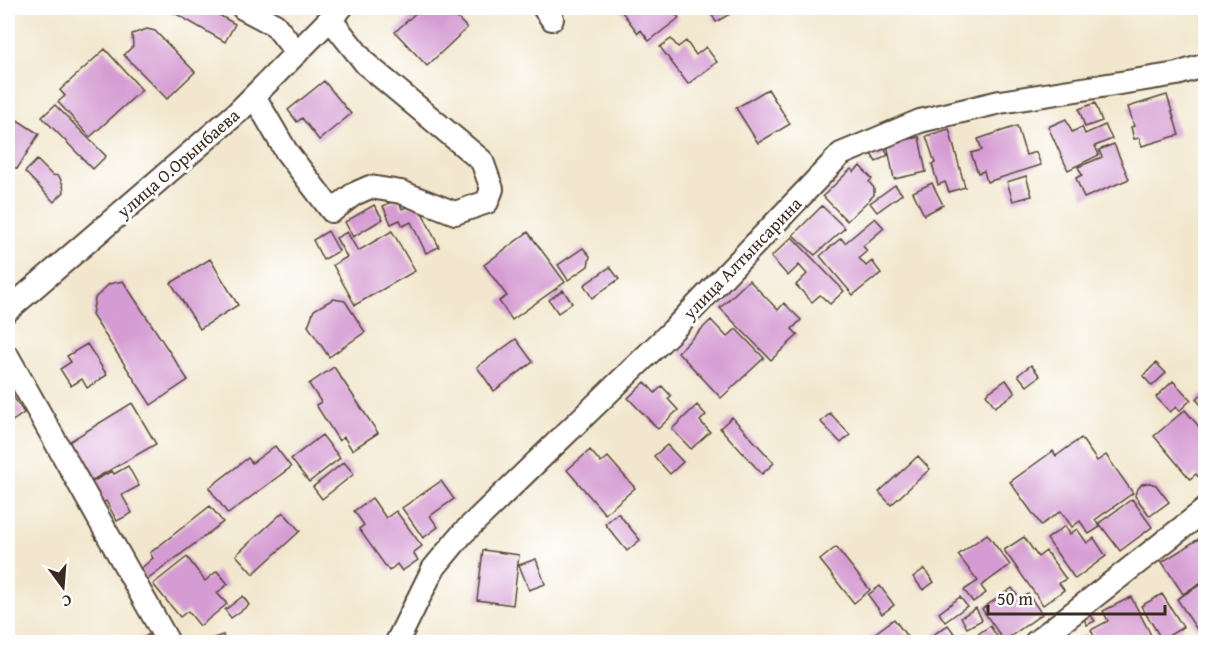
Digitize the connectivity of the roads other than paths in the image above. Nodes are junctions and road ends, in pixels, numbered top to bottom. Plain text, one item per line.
1 (243, 8) edge
2 (335, 13) edge
3 (297, 53) junction
4 (1206, 65) edge
5 (254, 96) junction
6 (8, 310) edge
7 (8, 357) edge
8 (1206, 509) edge
9 (168, 642) edge
10 (397, 642) edge
11 (1036, 642) edge

1 - 3 street
2 - 3 street, улица О.Орынбаева
2 - 5 street
3 - 5 street, улица О.Орынбаева
4 - 10 street, улица Алтынсарина
5 - 6 street, улица О.Орынбаева
7 - 9 street
8 - 11 street

